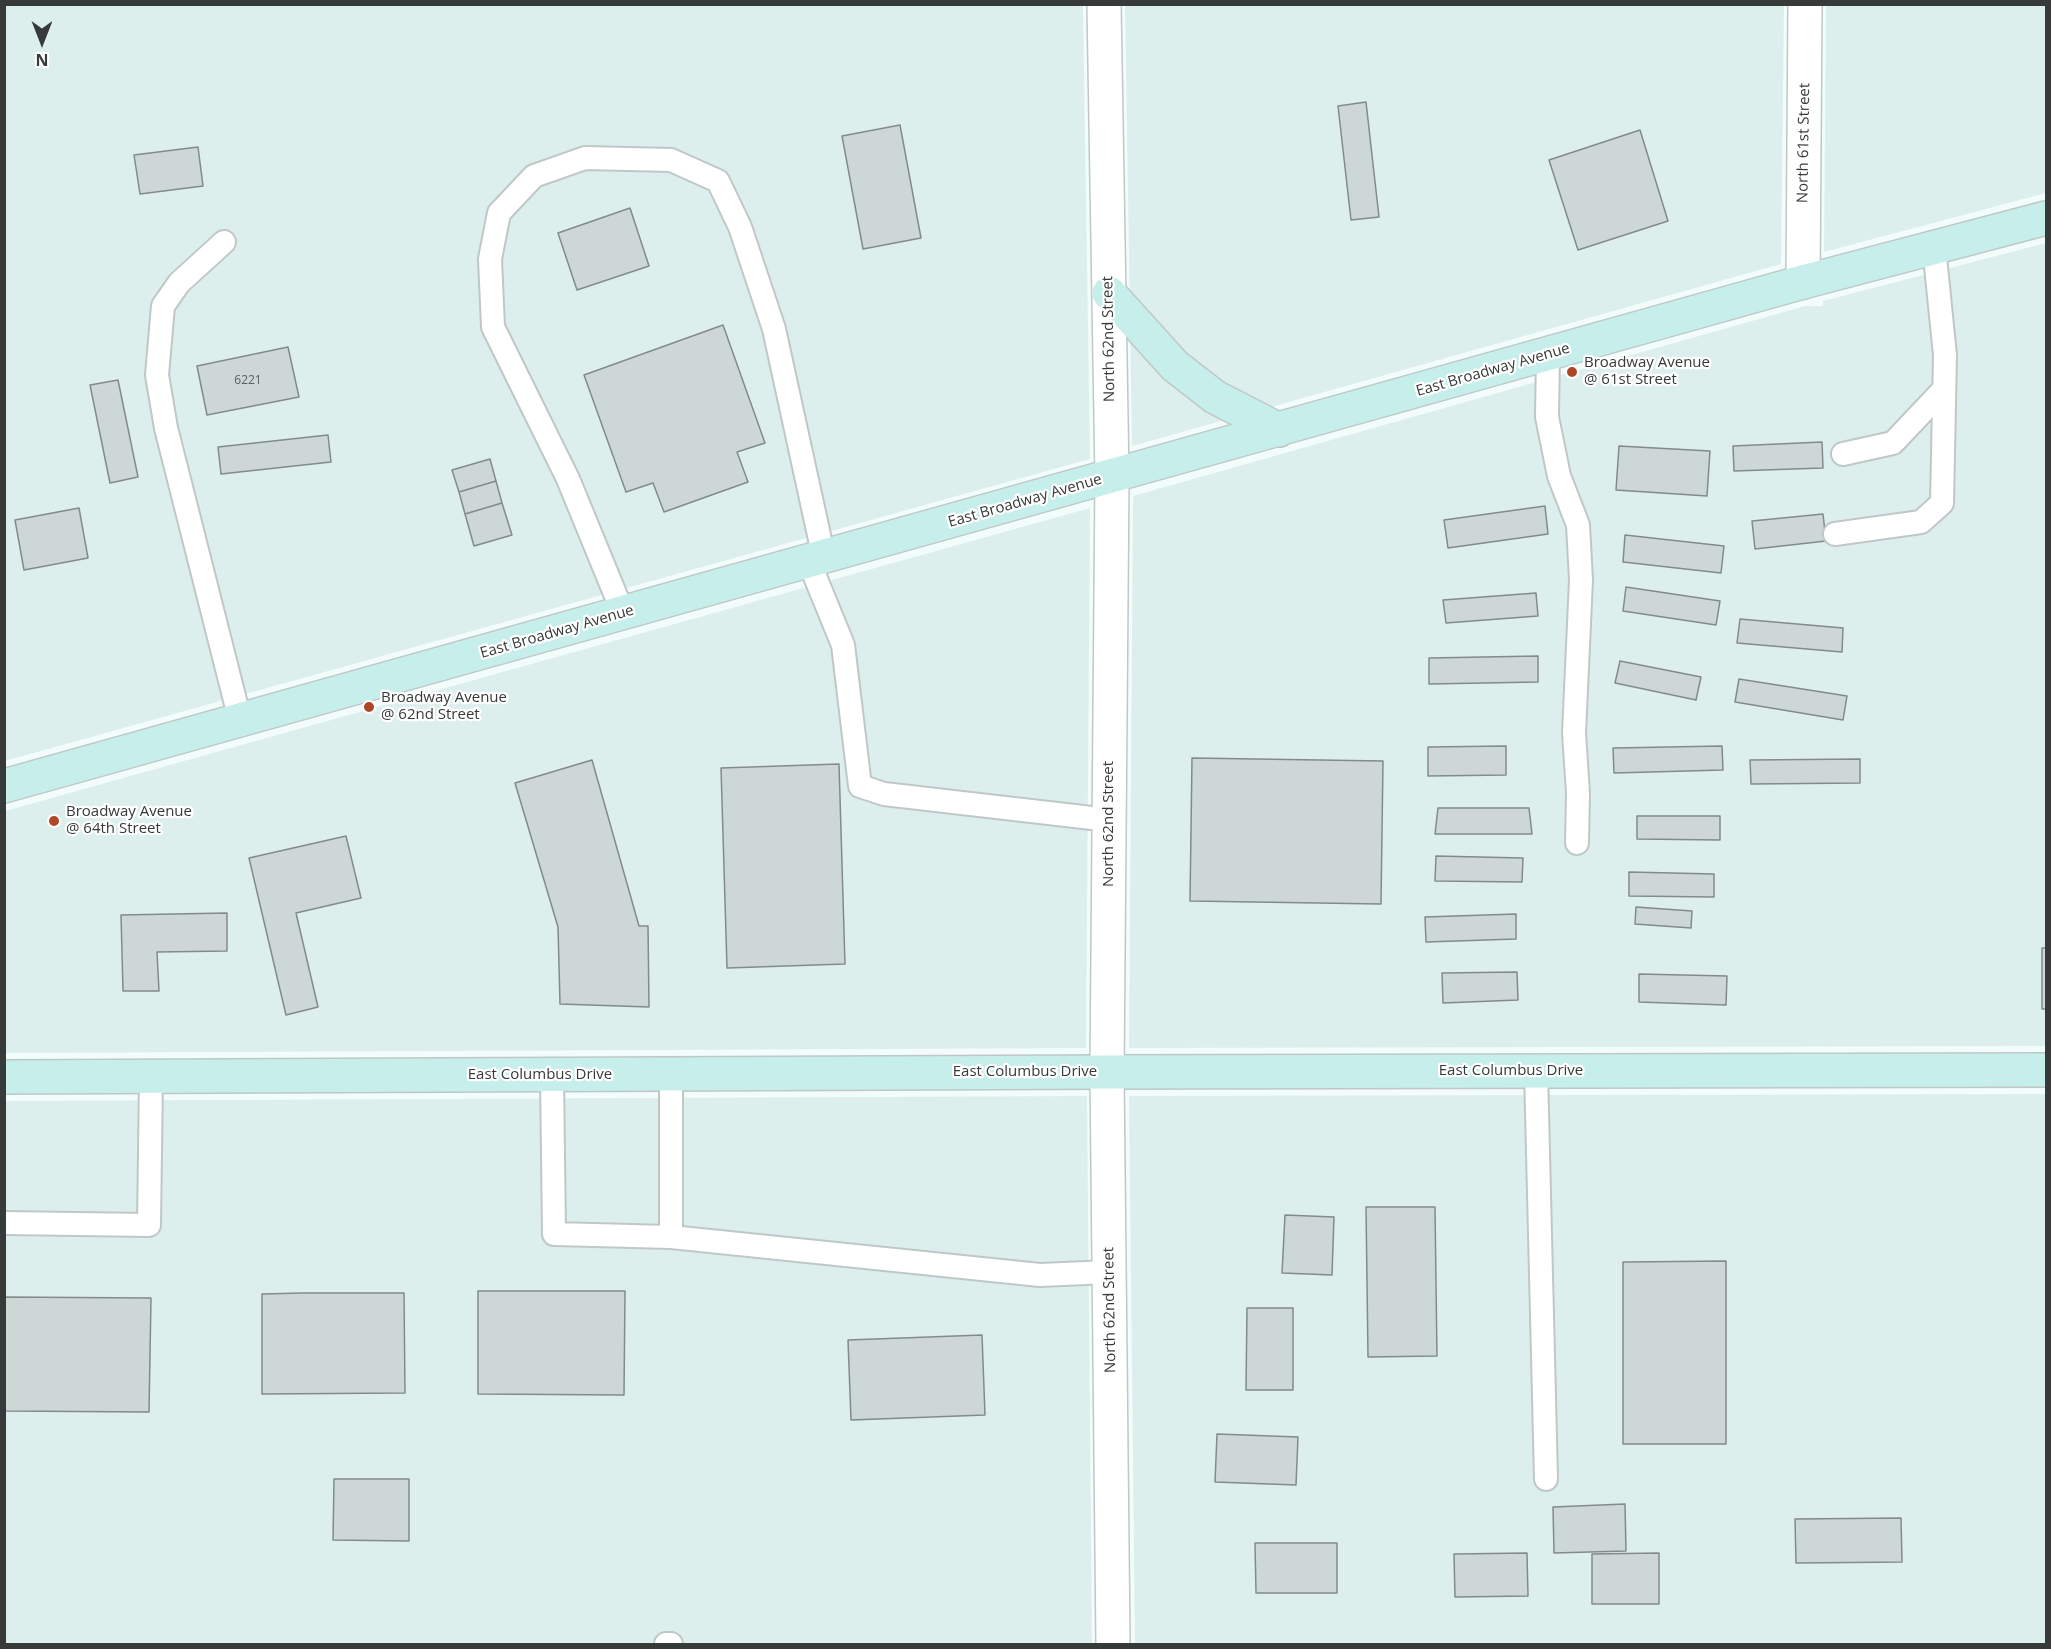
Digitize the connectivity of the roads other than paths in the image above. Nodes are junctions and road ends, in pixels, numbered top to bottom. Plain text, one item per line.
1 (1104, 4) edge
2 (1805, 4) edge
3 (2046, 218) edge
4 (224, 242) dead end
5 (1934, 247) junction
6 (1803, 282) junction
7 (1109, 293) junction
8 (1548, 354) junction
9 (1944, 389) junction
10 (1279, 430) junction
11 (1843, 454) dead end
12 (1112, 477) junction
13 (1836, 534) dead end
14 (817, 560) junction
15 (623, 613) junction
16 (240, 720) junction
17 (4, 786) edge
18 (1109, 820) junction
19 (1577, 843) dead end
20 (2046, 1070) edge
21 (1536, 1071) junction
22 (1107, 1072) junction
23 (671, 1074) junction
24 (552, 1075) junction
25 (4, 1077) edge
26 (151, 1077) junction
27 (4, 1223) edge
28 (671, 1237) junction
29 (1110, 1272) junction
30 (1546, 1479) dead end
31 (1113, 1644) edge

1 - 7 street, North 62nd Street
2 - 6 street, North 61st Street
3 - 5 street, East Broadway Avenue
4 - 16 lane
5 - 6 street, East Broadway Avenue
5 - 9 lane
6 - 8 street, East Broadway Avenue
7 - 10 street
7 - 12 street, North 62nd Street
8 - 10 street, East Broadway Avenue
8 - 19 lane
9 - 11 lane
9 - 13 lane
10 - 12 street, East Broadway Avenue
12 - 14 street, East Broadway Avenue
12 - 18 street, North 62nd Street
14 - 15 street, East Broadway Avenue
14 - 15 lane
14 - 18 lane
15 - 16 street, East Broadway Avenue
16 - 17 street, East Broadway Avenue
18 - 22 street, North 62nd Street
20 - 21 street, East Columbus Drive
21 - 22 street, East Columbus Drive
21 - 30 lane
22 - 23 street, East Columbus Drive
22 - 29 street, North 62nd Street
23 - 24 street, East Columbus Drive
23 - 28 lane
24 - 26 street, East Columbus Drive
24 - 28 lane
25 - 26 street, East Columbus Drive
26 - 27 lane
28 - 29 lane
29 - 31 street, North 62nd Street

